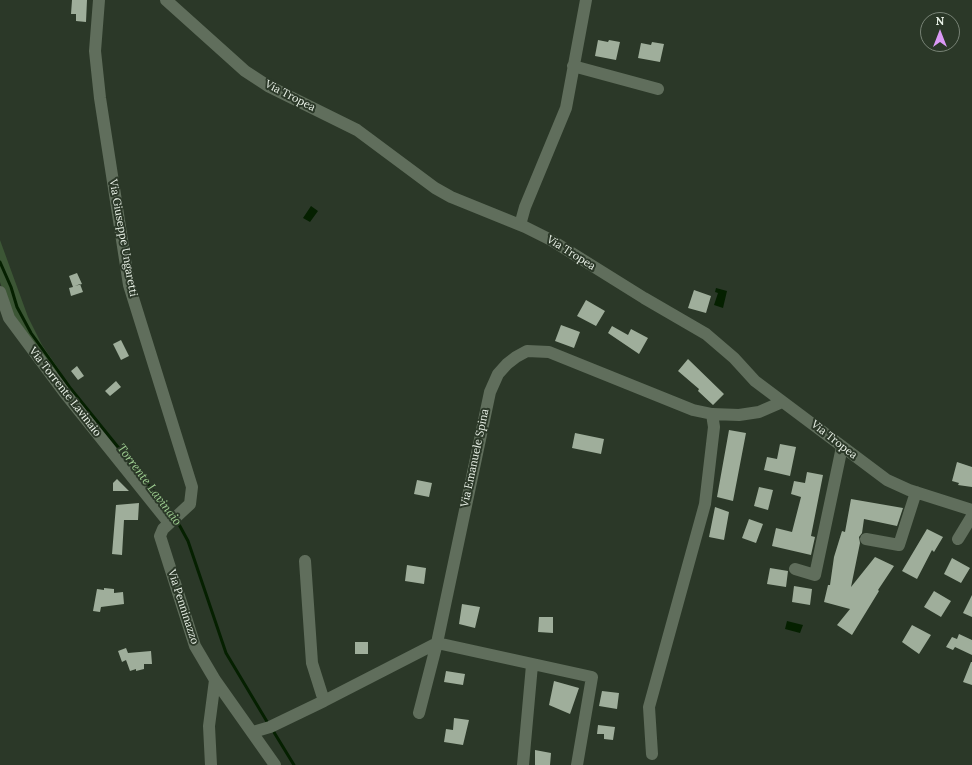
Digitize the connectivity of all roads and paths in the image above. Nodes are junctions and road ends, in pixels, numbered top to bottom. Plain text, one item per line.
1 (99, 0) edge
2 (166, 0) edge
3 (586, 0) edge
4 (573, 66) junction
5 (658, 89) dead end
6 (520, 225) junction
7 (0, 292) edge
8 (4, 317) edge
9 (782, 402) junction
10 (712, 414) junction
11 (842, 447) junction
12 (916, 492) junction
13 (972, 510) edge
14 (972, 516) edge
15 (170, 522) junction
16 (866, 539) dead end
17 (958, 539) dead end
18 (305, 560) dead end
19 (795, 569) dead end
20 (437, 643) junction
21 (532, 665) junction
22 (215, 680) junction
23 (324, 701) junction
24 (419, 713) dead end
25 (253, 732) junction
26 (652, 754) dead end
27 (211, 765) edge
28 (275, 765) edge
29 (523, 765) edge
30 (577, 765) edge

1 - 15 street, Via Giuseppe Ungaretti
2 - 6 street, Via Tropea
3 - 4 street
4 - 5 street
4 - 6 street
6 - 9 street, Via Tropea
7 - 8 street, Via Torrente Lavinaio
8 - 15 street, Via Torrente Lavinaio
9 - 10 street, Via Emanuele Spina
9 - 11 street, Via Tropea
10 - 20 street, Via Emanuele Spina
10 - 26 street
11 - 12 street, Via Tropea
11 - 19 street
12 - 13 street, Via Tropea
12 - 16 street
14 - 17 street
15 - 22 street, Via Penninazzo
18 - 23 street
20 - 21 street
20 - 23 street
20 - 24 street, Via Emanuele Spina
21 - 29 street
21 - 30 street
22 - 25 street
22 - 27 street
23 - 25 street
25 - 28 street

